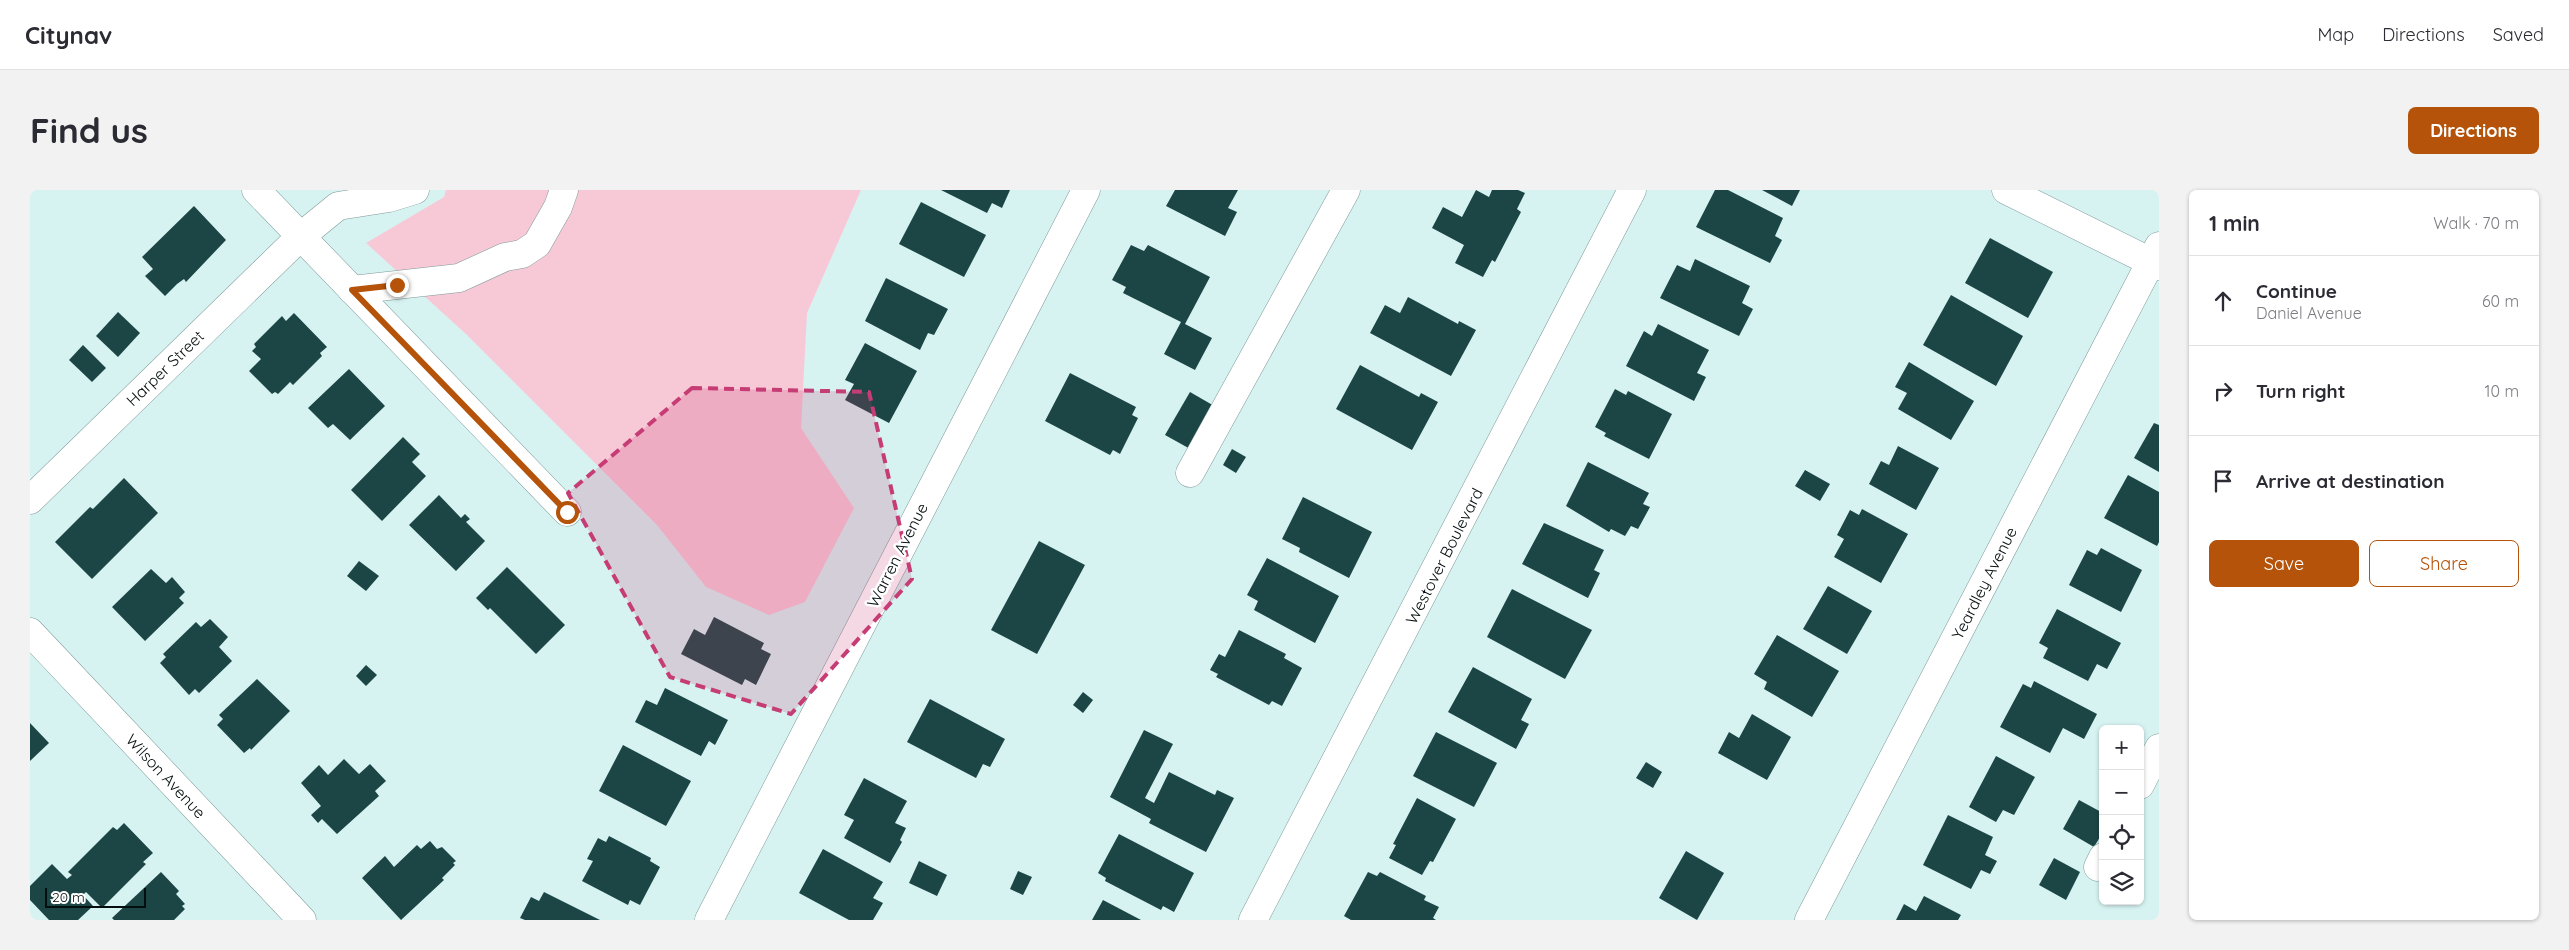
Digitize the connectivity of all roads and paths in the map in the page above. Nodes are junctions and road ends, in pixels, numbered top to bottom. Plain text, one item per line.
1 (256, 190) edge
2 (414, 190) edge
3 (564, 190) edge
4 (1086, 190) edge
5 (1346, 190) edge
6 (1632, 190) edge
7 (2006, 190) edge
8 (300, 237) junction
9 (2156, 258) edge
10 (352, 290) junction
11 (1190, 473) dead end
12 (30, 500) edge
13 (567, 512) dead end
14 (30, 632) edge
15 (2159, 748) edge
16 (2144, 777) edge
17 (302, 920) edge
18 (709, 920) edge
19 (1254, 920) edge
20 (1809, 920) edge

1 - 8 street
2 - 8 street, Harper Street
3 - 10 street
4 - 18 street, Warren Avenue
5 - 11 street
6 - 19 street, Westover Boulevard
7 - 9 street
8 - 10 street
8 - 12 street, Harper Street
9 - 20 street, Yeardley Avenue
10 - 13 street
14 - 17 street, Wilson Avenue
15 - 16 street

